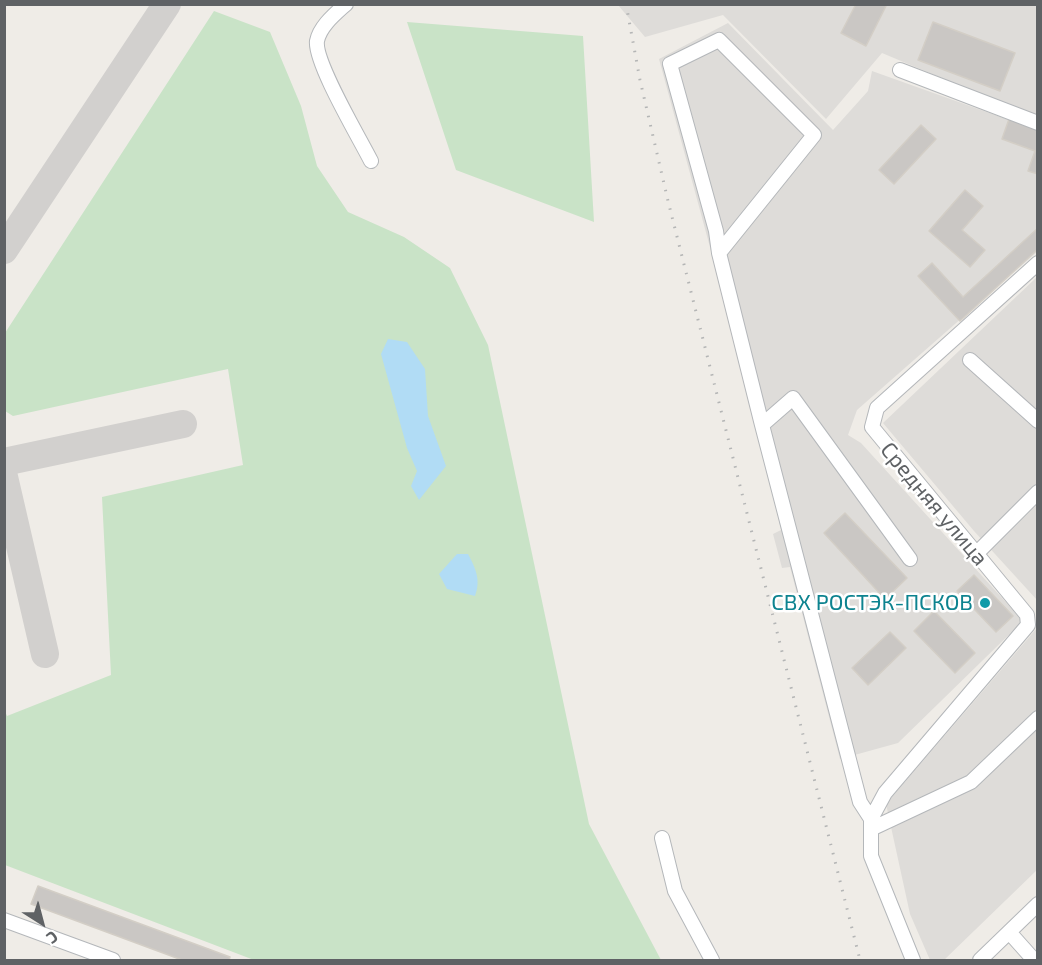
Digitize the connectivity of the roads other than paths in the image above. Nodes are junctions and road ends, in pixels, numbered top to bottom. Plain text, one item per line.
1 (346, 4) edge
2 (900, 70) dead end
3 (1038, 123) edge
4 (371, 161) dead end
5 (719, 253) junction
6 (1038, 262) edge
7 (970, 360) dead end
8 (1038, 421) edge
9 (762, 426) junction
10 (1038, 492) edge
11 (976, 554) junction
12 (910, 559) dead end
13 (1038, 718) edge
14 (871, 824) junction
15 (662, 838) dead end
16 (1038, 904) edge
17 (4, 920) edge
18 (1009, 932) junction
19 (113, 960) edge
20 (712, 960) edge
21 (913, 960) edge
22 (980, 960) edge
23 (1034, 960) edge

1 - 4 street
2 - 3 street
5 - 5 street
5 - 9 street
6 - 11 street, Средняя улица
7 - 8 street
9 - 12 street
9 - 14 street
10 - 11 street
11 - 14 street, Средняя улица
13 - 14 street
14 - 21 street
15 - 20 street
16 - 18 street
17 - 19 street
18 - 22 street
18 - 23 street

